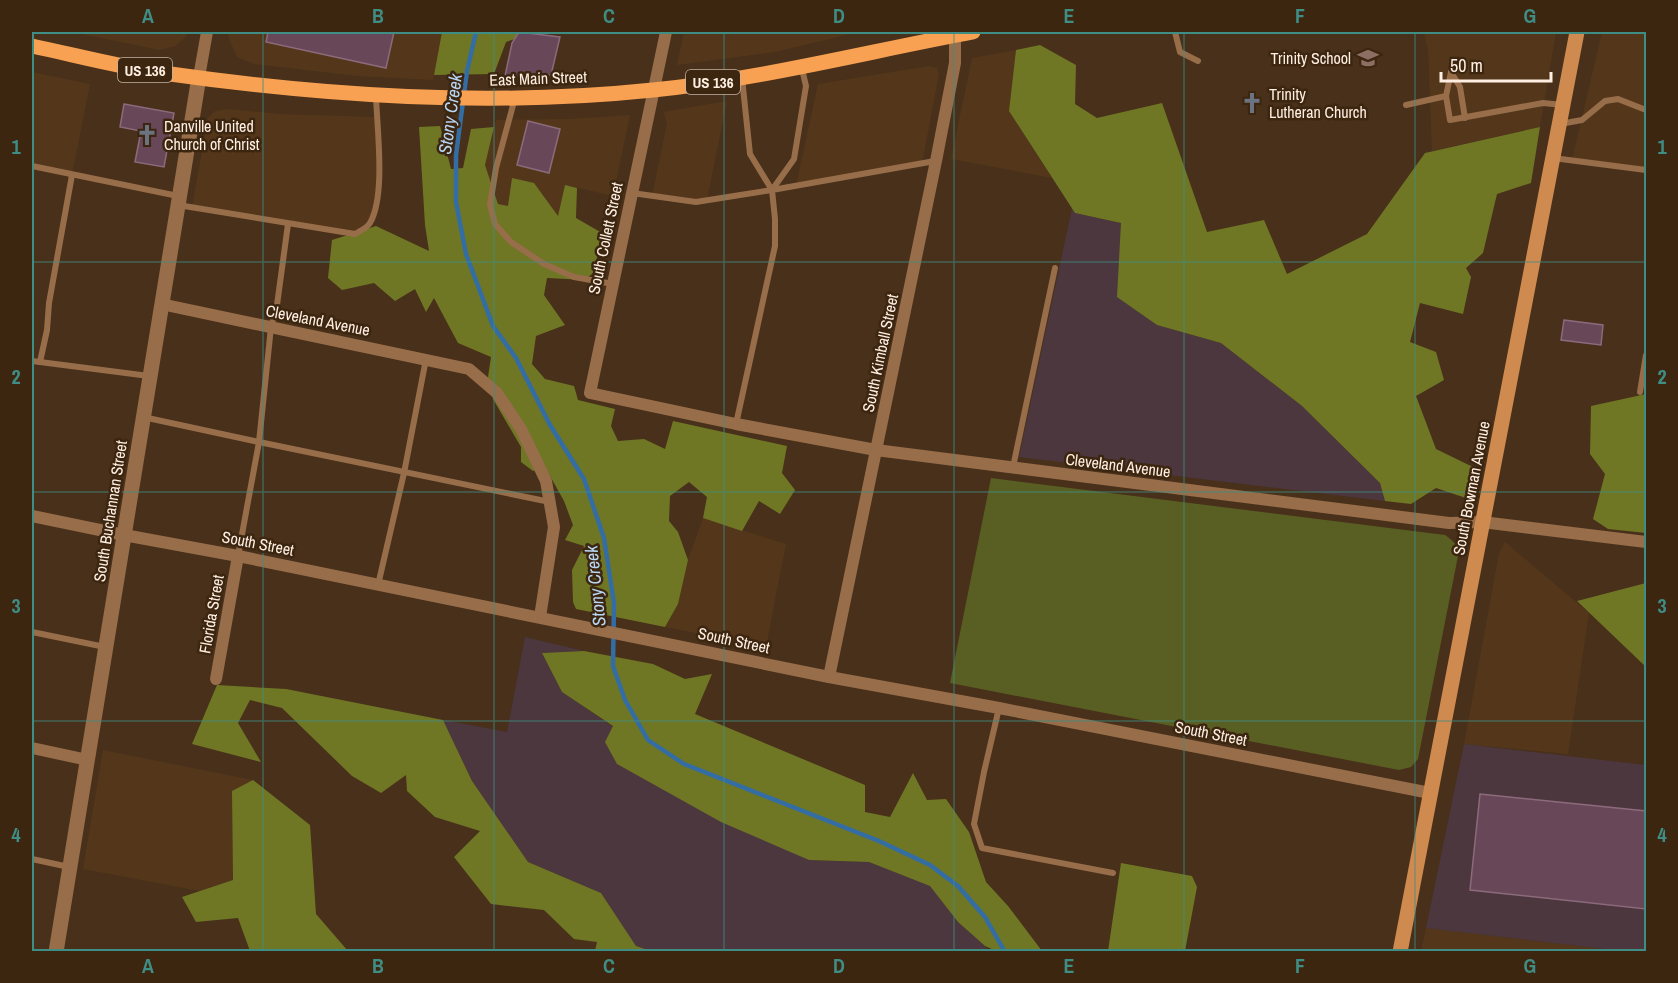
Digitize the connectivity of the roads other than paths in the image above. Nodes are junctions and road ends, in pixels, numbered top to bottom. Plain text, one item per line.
1 (207, 32) edge
2 (666, 32) edge
3 (973, 32) edge
4 (1176, 32) edge
5 (1577, 32) edge
6 (955, 35) junction
7 (32, 46) edge
8 (1198, 61) dead end
9 (801, 67) junction
10 (199, 77) junction
11 (742, 78) junction
12 (654, 90) junction
13 (376, 96) junction
14 (1446, 96) junction
15 (515, 98) junction
16 (1406, 105) dead end
17 (1563, 105) junction
18 (1647, 110) edge
19 (1465, 118) junction
20 (1560, 124) junction
21 (1552, 158) junction
22 (936, 161) junction
23 (32, 166) edge
24 (1647, 170) edge
25 (72, 175) junction
26 (772, 190) junction
27 (631, 193) junction
28 (178, 201) junction
29 (288, 224) junction
30 (1055, 268) dead end
31 (613, 284) junction
32 (161, 304) junction
33 (271, 327) junction
34 (1647, 355) edge
35 (426, 358) junction
36 (32, 361) edge
37 (40, 362) junction
38 (149, 376) junction
39 (1640, 392) dead end
40 (590, 393) joint
41 (143, 417) junction
42 (736, 424) junction
43 (258, 442) junction
44 (876, 450) junction
45 (1012, 468) junction
46 (404, 472) junction
47 (550, 502) junction
48 (32, 516) edge
49 (1482, 522) junction
50 (124, 535) junction
51 (1647, 542) edge
52 (238, 556) junction
53 (378, 585) junction
54 (540, 617) junction
55 (32, 632) edge
56 (106, 647) junction
57 (829, 677) junction
58 (216, 679) dead end
59 (999, 708) junction
60 (32, 748) edge
61 (87, 760) junction
62 (1430, 793) junction
63 (32, 859) edge
64 (70, 867) junction
65 (1113, 873) dead end
66 (56, 951) edge
67 (1400, 951) edge

1 - 10 street
2 - 12 street, South Collett Street
3 - 6 main road, East Main Street / US 136
4 - 8 lane
5 - 17 main road, South Bowman Avenue
6 - 9 main road, East Main Street / US 136
6 - 22 street, South Kimball Street
7 - 10 main road, East Main Street / US 136
9 - 11 main road, East Main Street / US 136
9 - 26 lane
10 - 13 main road, East Main Street / US 136
10 - 28 street, South Buchannan Street
11 - 12 main road, East Main Street / US 136
11 - 26 lane
12 - 15 main road, East Main Street / US 136
12 - 27 street, South Collett Street
13 - 15 main road, East Main Street / US 136
13 - 29 lane
14 - 16 lane
14 - 19 lane
14 - 19 lane
15 - 31 lane
17 - 19 lane
17 - 20 main road, South Bowman Avenue
18 - 20 lane
20 - 21 main road, South Bowman Avenue
21 - 24 lane
21 - 49 main road, South Bowman Avenue
22 - 26 lane
22 - 44 street, South Kimball Street
23 - 25 lane
25 - 28 lane
25 - 37 lane
26 - 27 lane
26 - 42 lane
27 - 31 street, South Collett Street
28 - 29 lane
28 - 32 street, South Buchannan Street
29 - 33 lane
30 - 45 lane
31 - 40 street, South Collett Street
32 - 33 street, Cleveland Avenue
32 - 38 street, South Buchannan Street
33 - 35 street, Cleveland Avenue
33 - 43 lane
34 - 39 lane
35 - 46 lane
35 - 47 street, Cleveland Avenue
36 - 37 lane
37 - 38 lane
38 - 41 street, South Buchannan Street
40 - 42 street, Cleveland Avenue
41 - 43 lane
41 - 50 street, South Buchannan Street
42 - 44 street, Cleveland Avenue
43 - 46 lane
43 - 52 lane
44 - 45 street, Cleveland Avenue
44 - 57 street, South Kimball Street
45 - 49 street, Cleveland Avenue
46 - 47 lane
46 - 53 lane
47 - 54 street
48 - 50 street, South Street
49 - 51 street, Cleveland Avenue
49 - 62 main road, South Bowman Avenue
50 - 52 street, South Street
50 - 56 street, South Buchannan Street
52 - 53 street, South Street
52 - 58 street, Florida Street
53 - 54 street, South Street
54 - 57 street, South Street
55 - 56 lane
56 - 61 street, South Buchannan Street
57 - 59 street, South Street
59 - 62 street, South Street
59 - 65 lane
60 - 61 street
61 - 64 street, South Buchannan Street
62 - 67 main road, South Bowman Avenue
63 - 64 lane
64 - 66 street, South Buchannan Street

